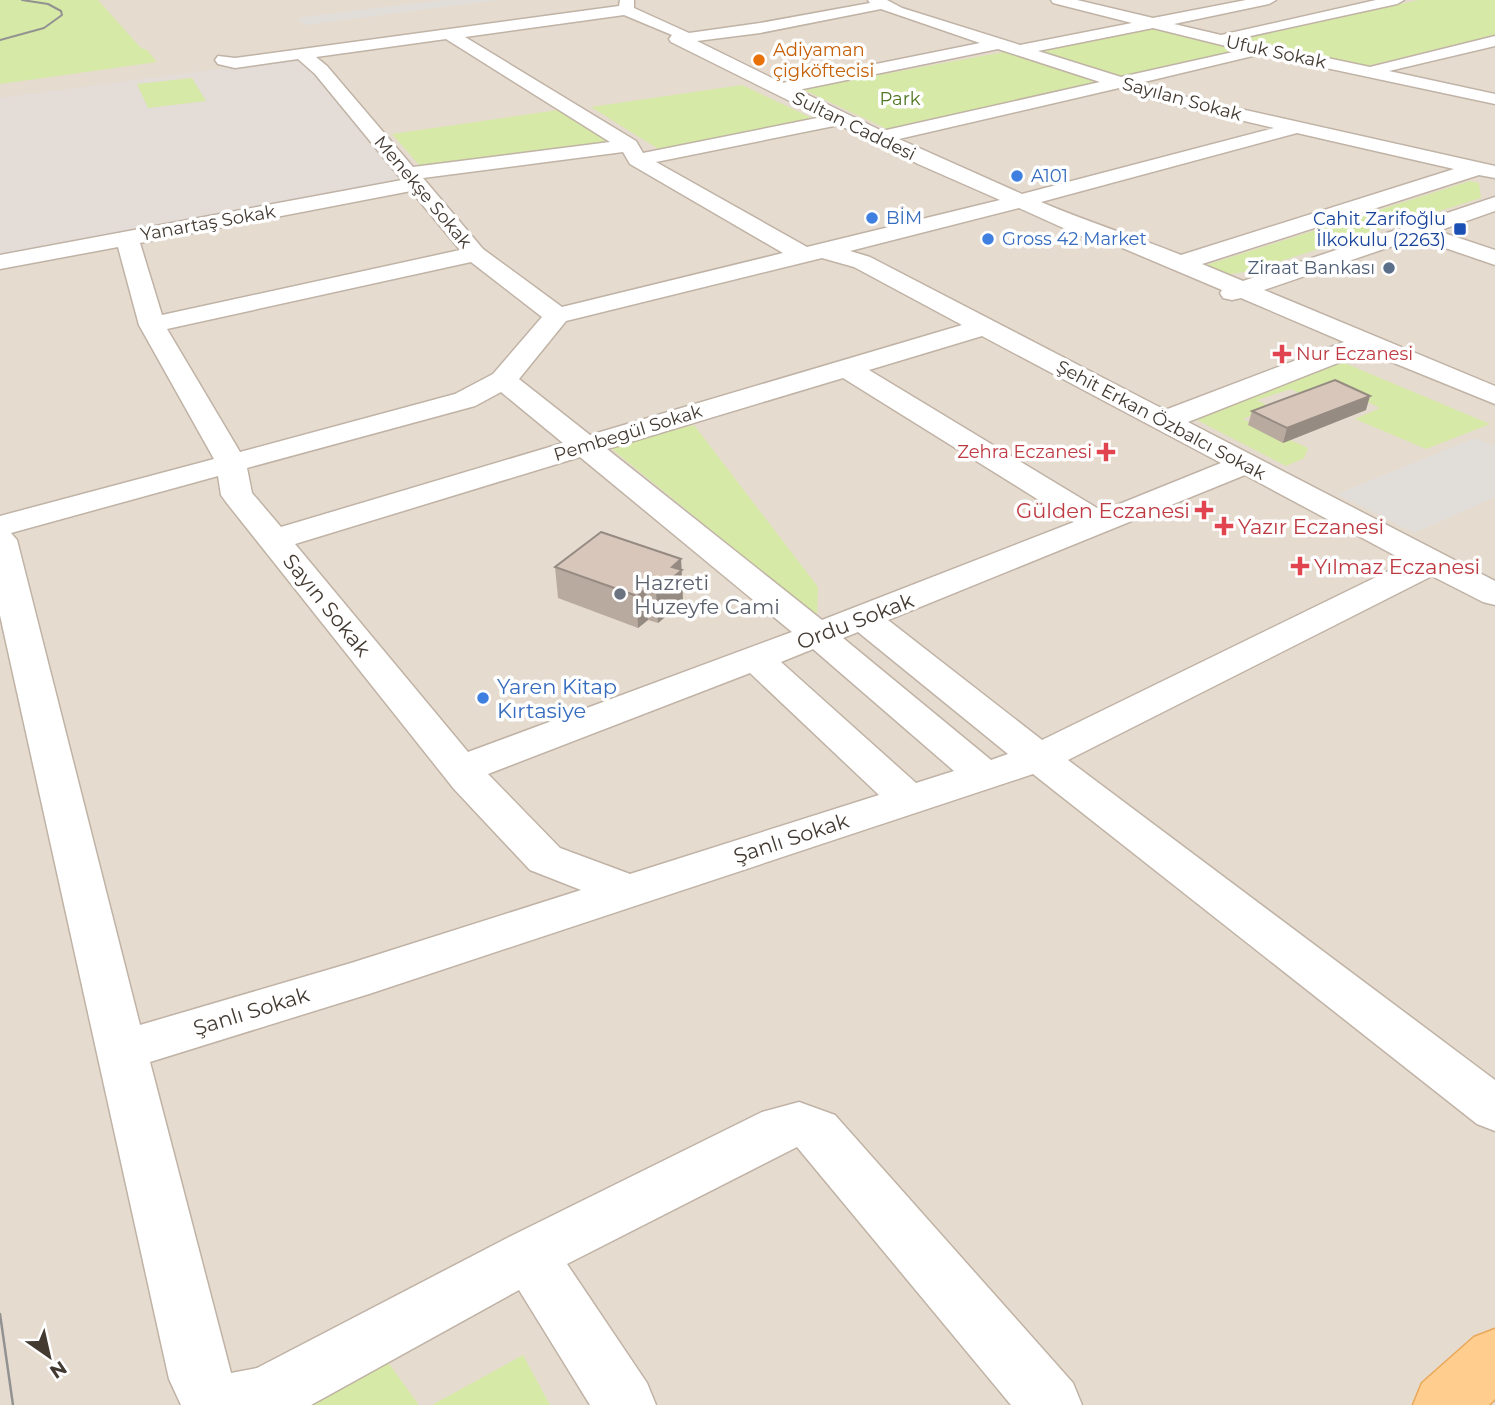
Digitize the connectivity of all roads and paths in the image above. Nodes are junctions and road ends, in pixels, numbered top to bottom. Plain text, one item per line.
1 (848, 0) edge
2 (1058, 0) edge
3 (1115, 0) edge
4 (1269, 0) edge
5 (1360, 0) edge
6 (1397, 0) edge
7 (875, 3) edge
8 (1377, 4) junction
9 (620, 5) edge
10 (1082, 6) junction
11 (566, 19) junction
12 (1154, 24) junction
13 (645, 28) junction
14 (451, 34) junction
15 (1215, 39) junction
16 (682, 40) junction
17 (1495, 41) edge
18 (1010, 47) junction
19 (1262, 50) junction
20 (302, 54) junction
21 (1368, 71) junction
22 (1122, 83) junction
23 (778, 89) junction
24 (1495, 99) edge
25 (839, 119) junction
26 (1294, 128) junction
27 (879, 138) junction
28 (633, 152) junction
29 (1488, 170) edge
30 (413, 179) junction
31 (1495, 188) edge
32 (1021, 201) junction
33 (1495, 204) edge
34 (1413, 230) junction
35 (1089, 231) junction
36 (127, 238) junction
37 (475, 254) junction
38 (815, 254) junction
39 (1495, 258) edge
40 (0, 262) edge
41 (1181, 264) junction
42 (1234, 293) junction
43 (557, 316) junction
44 (152, 325) junction
45 (983, 327) junction
46 (1349, 349) junction
47 (846, 368) junction
48 (503, 380) junction
49 (1495, 396) edge
50 (1495, 412) edge
51 (1163, 421) junction
52 (587, 446) junction
53 (230, 461) junction
54 (1246, 464) junction
55 (1099, 523) junction
56 (0, 526) edge
57 (0, 540) edge
58 (273, 540) junction
59 (1433, 562) junction
60 (1495, 595) edge
61 (863, 618) junction
62 (818, 635) junction
63 (755, 658) junction
64 (1039, 758) junction
65 (461, 769) junction
66 (985, 776) junction
67 (909, 800) junction
68 (629, 891) junction
69 (123, 1050) junction
70 (1495, 1109) edge
71 (529, 1255) junction
72 (1495, 1358) edge
73 (625, 1405) edge
74 (1051, 1405) edge
75 (1444, 1405) edge

1 - 7 street, Sayılan Sokak
2 - 10 street, Ufuk Sokak
3 - 10 street
4 - 12 street
5 - 8 street
6 - 8 street
7 - 16 street
7 - 18 street, Sayılan Sokak
8 - 15 street
9 - 11 street
9 - 13 street
9 - 16 street, Sultan Caddesi
9 - 20 street
10 - 12 street, Ufuk Sokak
11 - 13 street
11 - 14 street
12 - 15 street, Ufuk Sokak
12 - 18 street
13 - 16 street
14 - 20 street
14 - 28 street, Şehit Erkan Özbalcı Sokak
15 - 19 street, Ufuk Sokak
16 - 23 street, Sultan Caddesi
17 - 21 street
18 - 22 street, Sayılan Sokak
18 - 23 street
19 - 21 street, Ufuk Sokak
19 - 22 street
20 - 30 street, Menekşe Sokak
21 - 24 street, Ufuk Sokak
22 - 26 street, Sayılan Sokak
22 - 27 street
23 - 25 street, Sultan Caddesi
25 - 27 street, Sultan Caddesi
25 - 28 street, Yanartaş Sokak
26 - 29 street, Sayılan Sokak
26 - 32 street
27 - 32 street, Sultan Caddesi
28 - 30 street, Yanartaş Sokak
28 - 38 street, Şehit Erkan Özbalcı Sokak
29 - 31 street
29 - 41 street
30 - 36 street, Yanartaş Sokak
30 - 37 street, Menekşe Sokak
32 - 35 street, Sultan Caddesi
32 - 38 street
33 - 34 street
34 - 39 street
34 - 42 street
35 - 41 street, Sultan Caddesi
35 - 42 street, Sultan Caddesi
36 - 40 street, Yanartaş Sokak
36 - 44 street, Sayın Sokak
37 - 43 street, Menekşe Sokak
37 - 44 street
38 - 43 street
38 - 45 street, Şehit Erkan Özbalcı Sokak
41 - 42 street, Sultan Caddesi
42 - 46 street, Sultan Caddesi
42 - 49 street, Sultan Caddesi
43 - 48 street
44 - 53 street, Sayın Sokak
45 - 47 street, Pembegül Sokak
45 - 51 street, Şehit Erkan Özbalcı Sokak
46 - 50 street, Sultan Caddesi
46 - 51 street
47 - 52 street, Pembegül Sokak
47 - 55 street
48 - 52 street
48 - 53 street
51 - 54 street, Şehit Erkan Özbalcı Sokak
52 - 58 street, Pembegül Sokak
52 - 62 street
53 - 56 street
53 - 58 street, Sayın Sokak
54 - 55 street, Ordu Sokak
54 - 59 street, Şehit Erkan Özbalcı Sokak
55 - 61 street, Ordu Sokak
57 - 69 street
58 - 65 street, Sayın Sokak
59 - 60 street, Şehit Erkan Özbalcı Sokak
59 - 64 street, Şanlı Sokak
61 - 62 street, Ordu Sokak
61 - 64 street
62 - 63 street, Ordu Sokak
62 - 66 street
63 - 65 street, Ordu Sokak
63 - 67 street
64 - 66 street, Şanlı Sokak
64 - 70 street
65 - 68 street, Sayın Sokak
66 - 67 street, Şanlı Sokak
67 - 68 street, Şanlı Sokak
68 - 69 street, Şanlı Sokak
69 - 71 street
71 - 73 street
71 - 74 street
72 - 75 main road

